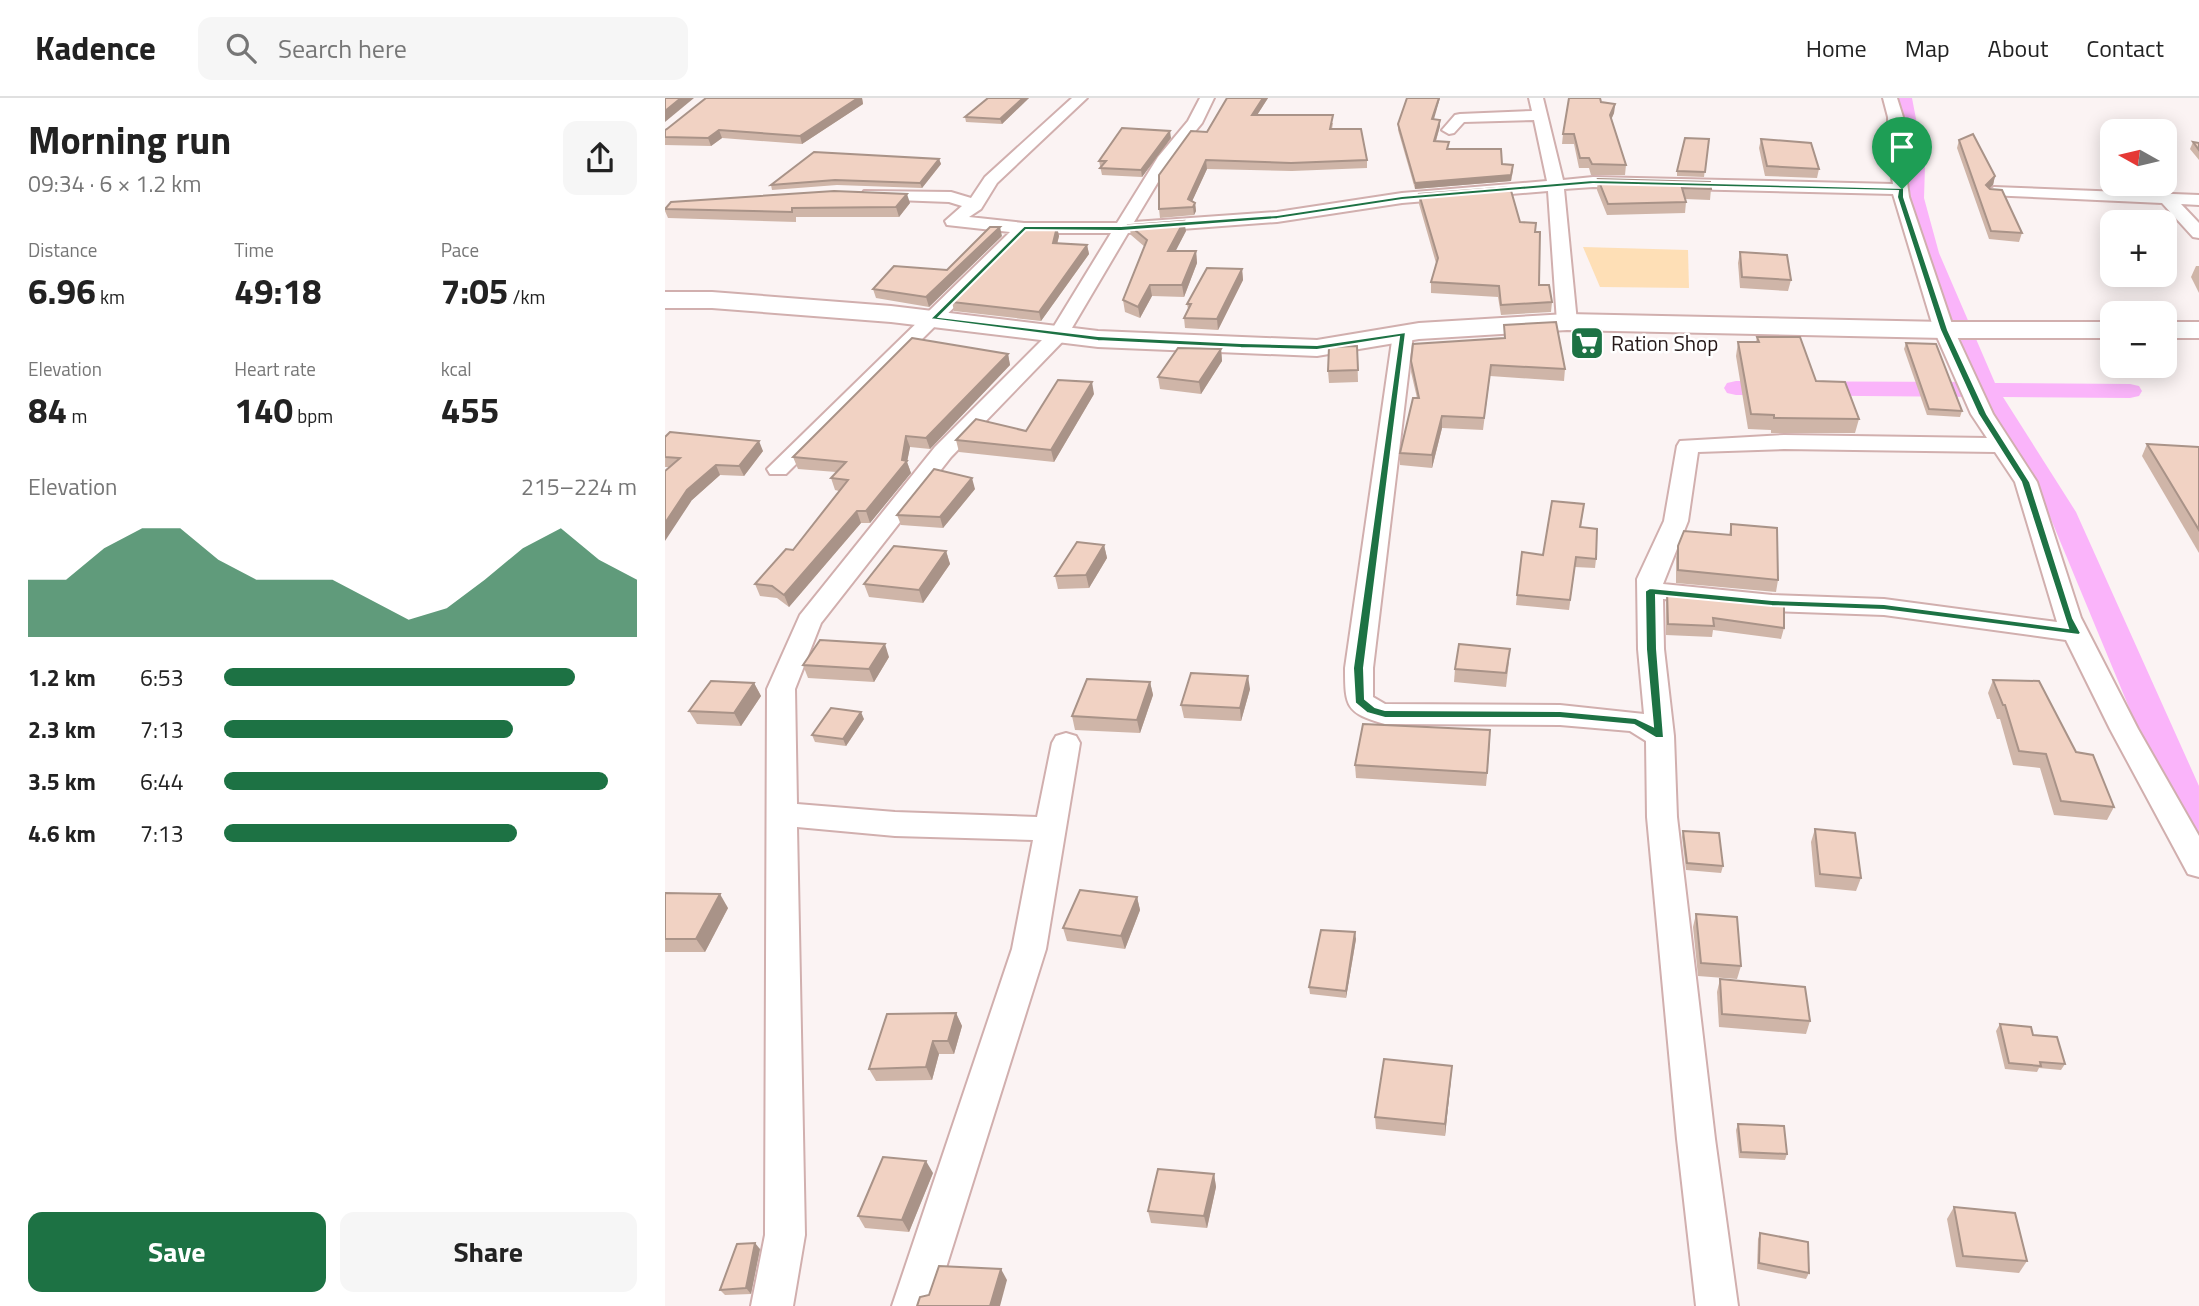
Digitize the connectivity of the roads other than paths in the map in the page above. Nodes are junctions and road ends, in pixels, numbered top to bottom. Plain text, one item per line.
1 (1080, 98) edge
2 (1207, 98) edge
3 (1536, 98) edge
4 (1890, 98) edge
5 (1540, 115) junction
6 (1449, 130) dead end
7 (1556, 186) junction
8 (1902, 189) junction
9 (1994, 192) edge
10 (857, 194) edge
11 (2167, 199) junction
12 (2199, 200) edge
13 (975, 205) junction
14 (1024, 228) junction
15 (1121, 229) junction
16 (2199, 233) edge
17 (665, 300) edge
18 (933, 319) junction
19 (1567, 322) junction
20 (1955, 330) junction
21 (2100, 330) edge
22 (2177, 330) edge
23 (2199, 330) edge
24 (1059, 334) junction
25 (1403, 334) junction
26 (2002, 444) junction
27 (778, 469) dead end
28 (1650, 591) junction
29 (2075, 633) junction
30 (1660, 736) junction
31 (1066, 743) dead end
32 (782, 814) junction
33 (1050, 829) junction
34 (2199, 865) edge
35 (772, 1306) edge
36 (913, 1306) edge
37 (1717, 1306) edge

1 - 13 street
2 - 15 street
3 - 5 street
4 - 8 street
5 - 6 street
5 - 7 street
7 - 8 street
7 - 15 street
7 - 19 street
8 - 20 street
9 - 11 street
10 - 13 street
11 - 12 street
11 - 16 street
13 - 14 street
14 - 15 street
14 - 18 street
15 - 24 street
17 - 18 main road
18 - 24 main road
18 - 27 street
19 - 20 main road
19 - 25 main road
20 - 21 main road
20 - 26 street
22 - 23 main road
24 - 25 main road
24 - 32 street
25 - 30 street
26 - 28 street
26 - 29 street
28 - 29 street
28 - 30 street
29 - 34 street
30 - 37 street
31 - 33 street
32 - 33 street
32 - 35 street
33 - 36 street

